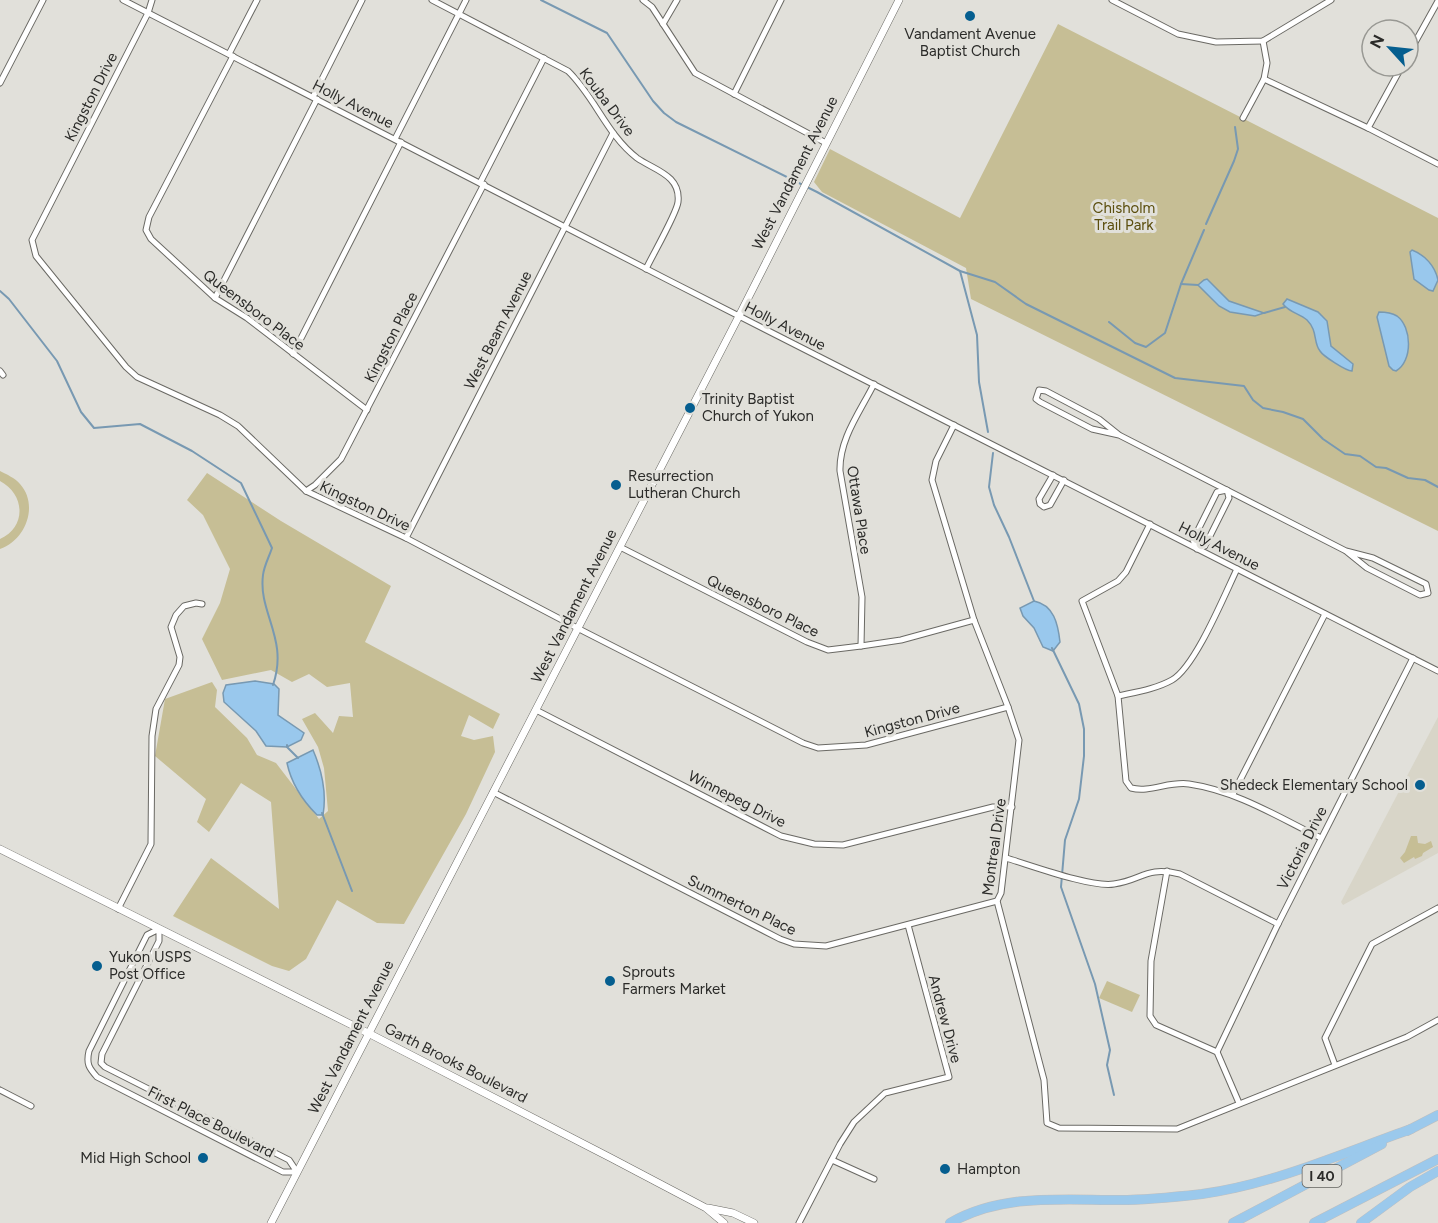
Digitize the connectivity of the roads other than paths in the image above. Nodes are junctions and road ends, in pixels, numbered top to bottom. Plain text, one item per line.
1 (43, 0) edge
2 (123, 0) edge
3 (152, 0) edge
4 (257, 0) edge
5 (362, 0) edge
6 (432, 0) edge
7 (466, 0) edge
8 (642, 0) edge
9 (677, 0) edge
10 (781, 0) edge
11 (899, 0) edge
12 (1112, 0) edge
13 (1331, 0) edge
14 (1438, 1) edge
15 (148, 13) junction
16 (459, 14) junction
17 (663, 24) junction
18 (1420, 33) edge
19 (1263, 41) junction
20 (231, 55) junction
21 (544, 58) junction
22 (1264, 78) junction
23 (1395, 78) edge
24 (0, 83) edge
25 (734, 94) junction
26 (315, 98) junction
27 (1243, 118) dead end
28 (1368, 128) junction
29 (613, 133) junction
30 (398, 141) junction
31 (826, 143) junction
32 (1438, 164) edge
33 (482, 183) junction
34 (564, 227) junction
35 (646, 269) junction
36 (215, 298) junction
37 (739, 316) junction
38 (293, 354) junction
39 (874, 384) junction
40 (367, 410) junction
41 (954, 425) junction
42 (1119, 435) junction
43 (1053, 474) junction
44 (1064, 480) junction
45 (1227, 490) junction
46 (306, 491) junction
47 (1150, 524) junction
48 (406, 538) junction
49 (620, 547) junction
50 (1197, 549) junction
51 (1346, 551) junction
52 (1237, 569) junction
53 (202, 604) dead end
54 (1325, 614) junction
55 (974, 620) junction
56 (577, 627) junction
57 (861, 646) junction
58 (1413, 658) junction
59 (1438, 671) edge
60 (1118, 696) junction
61 (1008, 707) junction
62 (536, 710) junction
63 (494, 792) junction
64 (1233, 794) junction
65 (1012, 807) junction
66 (1321, 838) junction
67 (0, 849) edge
68 (1006, 858) junction
69 (1167, 871) junction
70 (998, 901) junction
71 (1438, 908) edge
72 (118, 909) junction
73 (1278, 924) junction
74 (908, 925) junction
75 (159, 929) junction
76 (136, 958) junction
77 (147, 965) junction
78 (1438, 1020) edge
79 (103, 1023) junction
80 (114, 1029) junction
81 (368, 1033) junction
82 (1217, 1052) junction
83 (1335, 1065) junction
84 (0, 1089) edge
85 (1239, 1103) junction
86 (31, 1106) dead end
87 (187, 1108) junction
88 (1438, 1115) edge
89 (181, 1120) junction
90 (1411, 1129) junction
91 (243, 1136) junction
92 (237, 1148) junction
93 (1438, 1159) edge
94 (832, 1160) junction
95 (1438, 1171) edge
96 (297, 1172) junction
97 (874, 1179) dead end
98 (706, 1208) junction
99 (271, 1223) edge
100 (724, 1223) edge
101 (754, 1223) edge
102 (799, 1223) edge
103 (950, 1223) edge
104 (1233, 1223) edge
105 (1314, 1223) edge
106 (1361, 1223) edge

1 - 24 street
2 - 15 street, Holly Avenue
3 - 15 street, Kingston Drive
4 - 20 street, Queensboro Place
5 - 26 street
6 - 16 street, Kouba Drive
7 - 16 street
8 - 17 street
9 - 17 street
10 - 25 street
11 - 31 street, West Vandament Avenue
12 - 19 street
13 - 19 street
14 - 18 street
15 - 20 street, Holly Avenue
15 - 46 street, Kingston Drive
16 - 21 street, Kouba Drive
16 - 30 street
17 - 25 street
19 - 22 street
20 - 26 street, Holly Avenue
20 - 36 street, Queensboro Place
21 - 29 street, Kouba Drive
21 - 33 street, Kingston Place
22 - 27 street
22 - 28 street
23 - 28 street
25 - 31 street
26 - 30 street, Holly Avenue
26 - 36 street
28 - 32 street
29 - 34 street, West Beam Avenue
29 - 35 street, Kouba Drive
30 - 33 street, Holly Avenue
30 - 38 street
31 - 37 street, West Vandament Avenue
33 - 34 street, Holly Avenue
33 - 40 street, Kingston Place
34 - 35 street, Holly Avenue
34 - 48 street, West Beam Avenue
35 - 37 street, Holly Avenue
36 - 38 street, Queensboro Place
37 - 39 street, Holly Avenue
37 - 49 street, West Vandament Avenue
38 - 40 street, Queensboro Place
39 - 41 street, Holly Avenue
39 - 57 street, Ottawa Place
40 - 46 street, Kingston Place
41 - 43 street, Holly Avenue
41 - 55 street, Montreal Drive
42 - 42 street
42 - 45 street
43 - 44 street, Holly Avenue
43 - 44 street
44 - 47 street, Holly Avenue
45 - 50 street
45 - 50 street
45 - 51 street
46 - 48 street, Kingston Drive
47 - 50 street, Holly Avenue
47 - 60 street
48 - 56 street, Kingston Drive
49 - 56 street, West Vandament Avenue
49 - 57 street, Queensboro Place
50 - 52 street, Holly Avenue
51 - 51 street
52 - 54 street, Holly Avenue
52 - 60 street
53 - 72 street
54 - 58 street, Holly Avenue
54 - 64 street
55 - 57 street, Queensboro Place
55 - 61 street, Montreal Drive
56 - 61 street, Kingston Drive
56 - 62 street, West Vandament Avenue
58 - 59 street, Holly Avenue
58 - 66 street, Victoria Drive
60 - 64 street
61 - 65 street, Montreal Drive
62 - 63 street, West Vandament Avenue
62 - 65 street, Winnepeg Drive
63 - 74 street, Summerton Place
63 - 81 street, West Vandament Avenue
64 - 66 street
65 - 68 street, Montreal Drive
66 - 73 street, Victoria Drive
67 - 72 street, Garth Brooks Boulevard
68 - 69 street
68 - 70 street, Montreal Drive
69 - 73 street
69 - 82 street
70 - 74 street, Summerton Place
70 - 85 street, Montreal Drive
71 - 83 street
72 - 75 street, Garth Brooks Boulevard
73 - 82 street, Victoria Drive
74 - 94 street, Andrew Drive
75 - 76 street, First Place Boulevard
75 - 77 street, First Place Boulevard
75 - 81 street, Garth Brooks Boulevard
76 - 77 street
76 - 79 street, First Place Boulevard
77 - 80 street, First Place Boulevard
78 - 83 street
79 - 80 street
79 - 89 street, First Place Boulevard
80 - 87 street, First Place Boulevard
81 - 96 street, West Vandament Avenue
81 - 98 street, Garth Brooks Boulevard
82 - 85 street
83 - 85 street
84 - 86 street
87 - 89 street
87 - 91 street, First Place Boulevard
88 - 90 highway, I 40
89 - 92 street, First Place Boulevard
90 - 103 highway
90 - 104 highway, I 40
91 - 92 street
91 - 96 street, First Place Boulevard
92 - 96 street, First Place Boulevard
93 - 105 highway, I 40
94 - 97 street
94 - 102 street, Andrew Drive
95 - 106 highway
96 - 99 street, West Vandament Avenue
98 - 100 street, Garth Brooks Boulevard
98 - 101 street, Garth Brooks Boulevard

